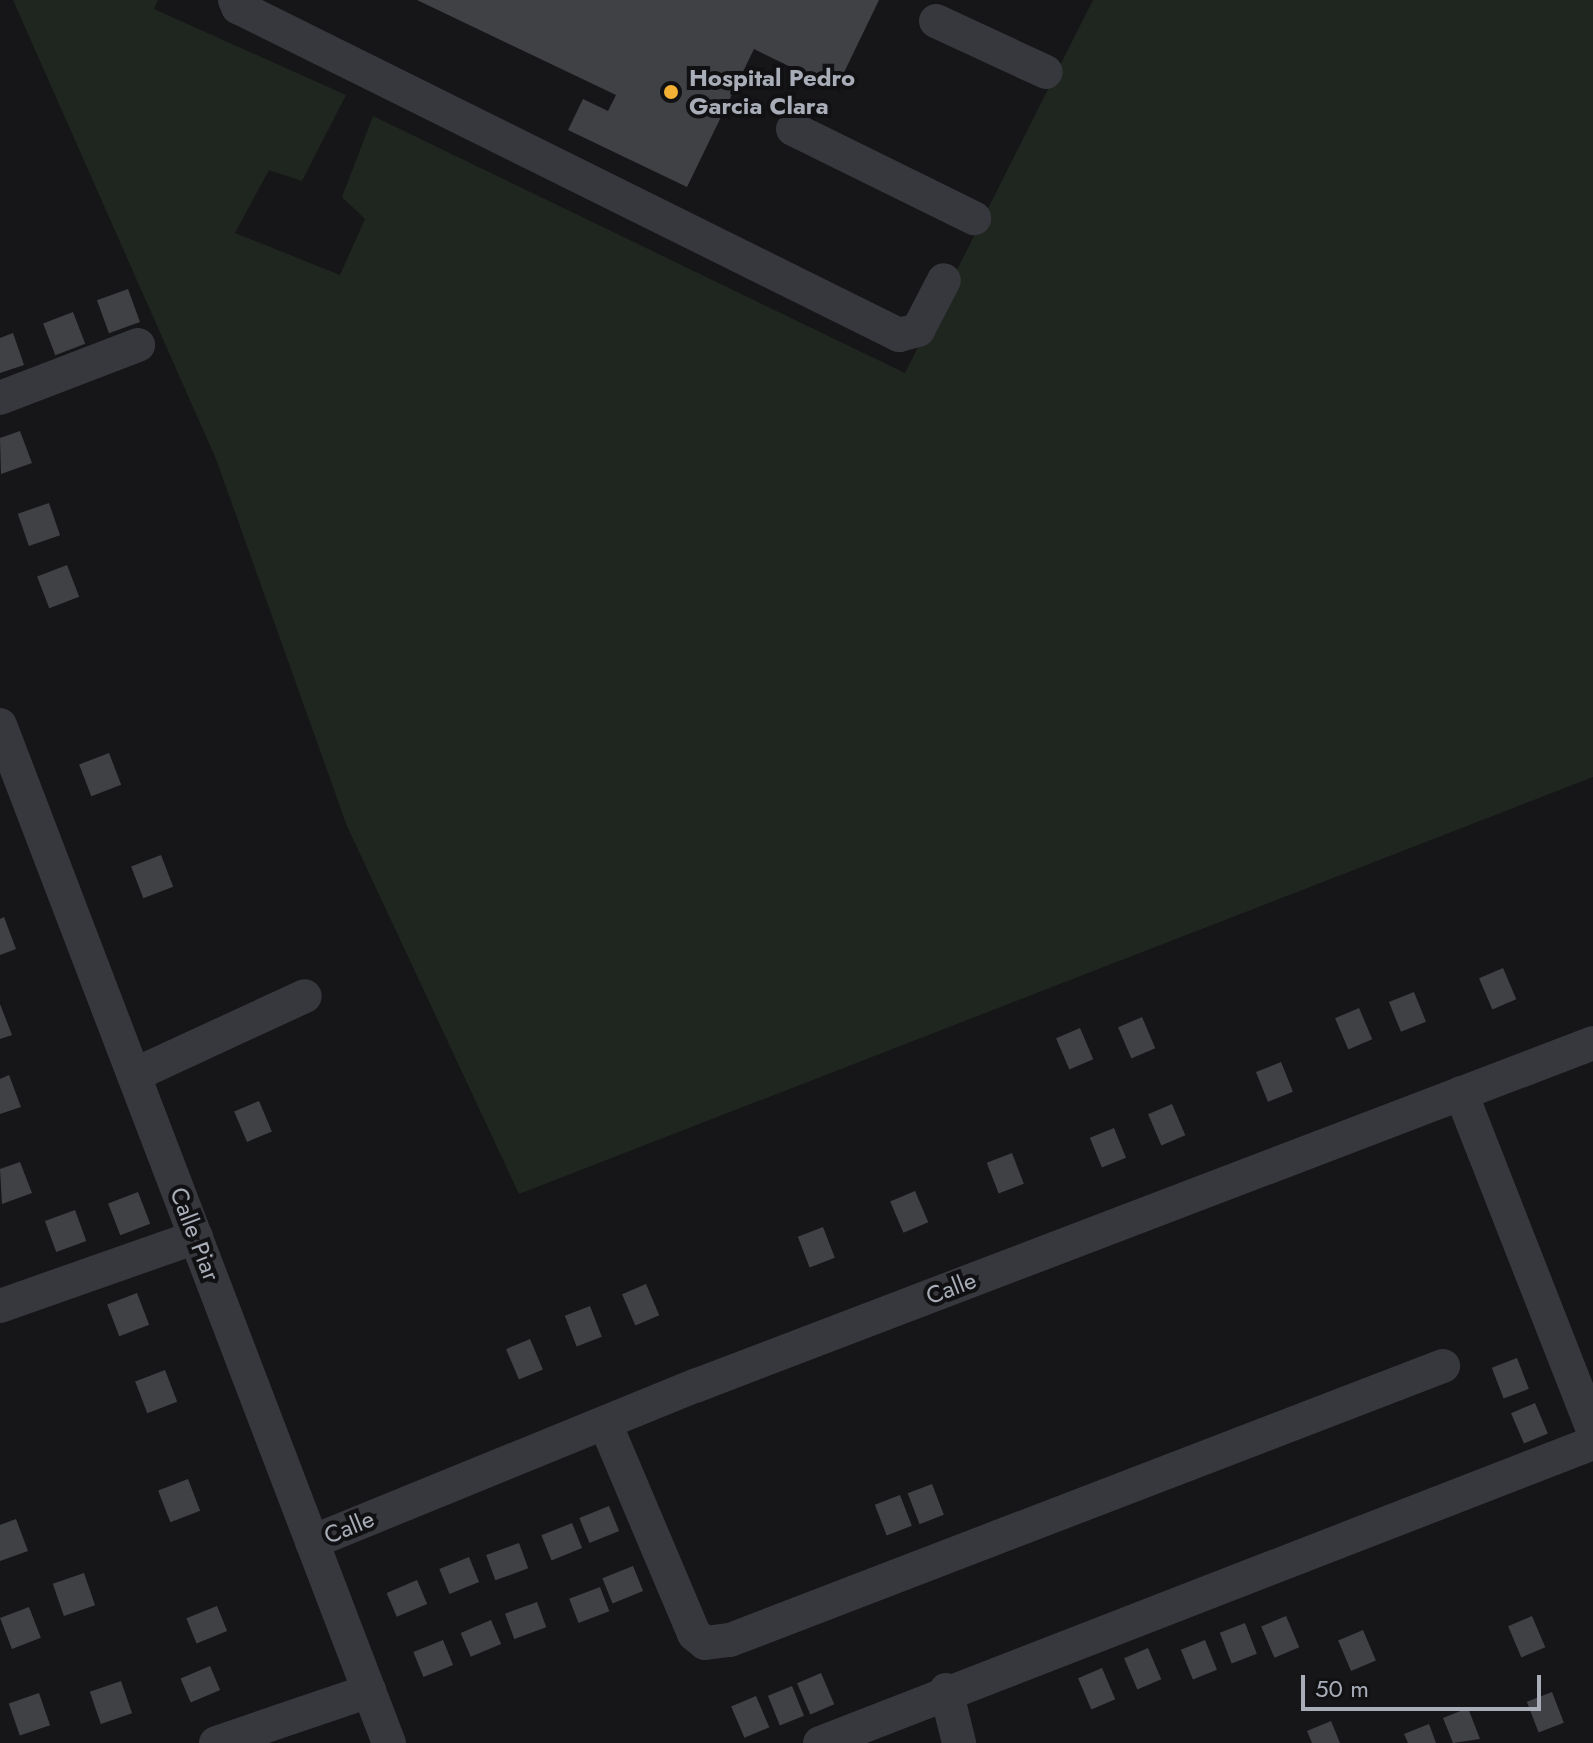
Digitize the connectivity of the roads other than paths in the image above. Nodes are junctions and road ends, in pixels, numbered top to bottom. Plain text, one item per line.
1 (235, 0) edge
2 (936, 21) dead end
3 (1046, 72) dead end
4 (793, 129) dead end
5 (974, 218) dead end
6 (944, 280) dead end
7 (138, 345) dead end
8 (0, 398) edge
9 (0, 725) edge
10 (305, 996) dead end
11 (1593, 1043) edge
12 (134, 1075) junction
13 (1461, 1093) junction
14 (196, 1237) junction
15 (0, 1306) edge
16 (1443, 1366) dead end
17 (605, 1423) junction
18 (1593, 1430) edge
19 (1593, 1443) edge
20 (312, 1542) junction
21 (946, 1690) junction
22 (369, 1691) junction
23 (216, 1743) edge
24 (389, 1743) edge
25 (820, 1743) edge
26 (959, 1743) edge

1 - 6 street
2 - 3 street
4 - 5 street
7 - 8 street
9 - 12 street, Calle Piar
10 - 12 street
11 - 13 street, Calle
12 - 14 street, Calle Piar
13 - 17 street, Calle
13 - 18 street
14 - 15 street
14 - 20 street, Calle Piar
16 - 17 street
17 - 20 street, Calle
19 - 21 street
20 - 22 street, Calle Piar
21 - 25 street
21 - 26 street
22 - 23 street
22 - 24 street, Calle Piar

